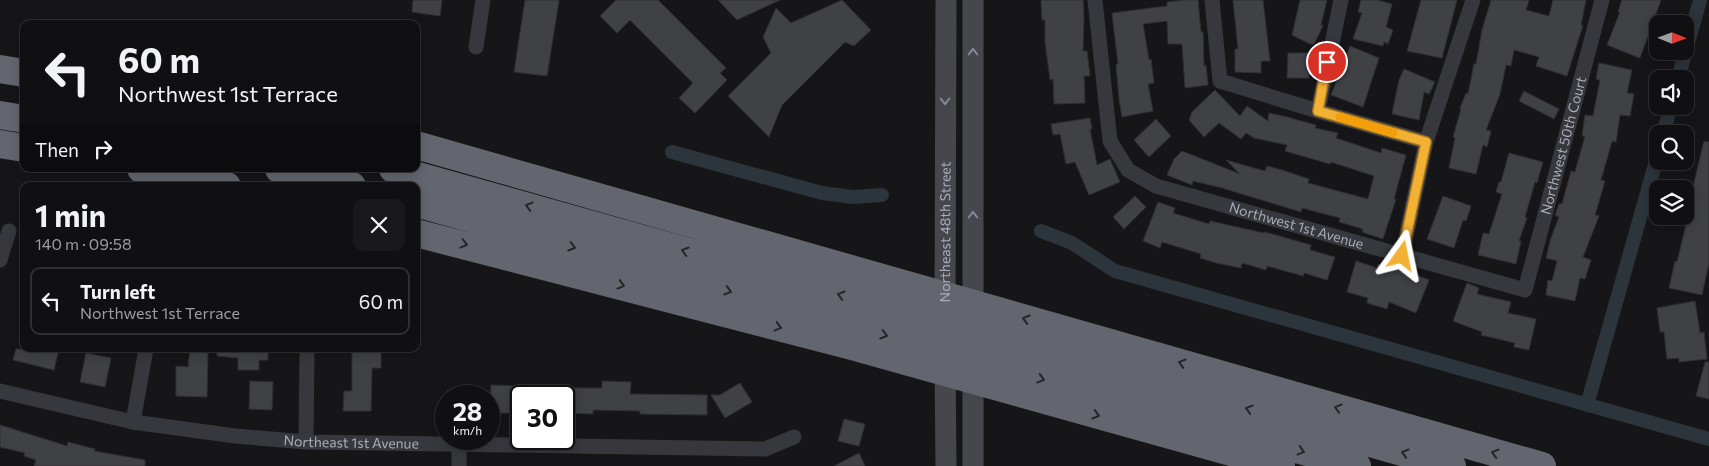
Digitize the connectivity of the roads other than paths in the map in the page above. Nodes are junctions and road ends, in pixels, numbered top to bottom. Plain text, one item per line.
1 (483, 0) edge
2 (946, 0) edge
3 (973, 0) edge
4 (1095, 0) edge
5 (1212, 0) edge
6 (1341, 0) edge
7 (1473, 0) edge
8 (1602, 0) edge
9 (476, 47) dead end
10 (0, 52) edge
11 (20, 54) edge
12 (0, 70) edge
13 (20, 73) edge
14 (0, 87) edge
15 (20, 90) edge
16 (1318, 111) junction
17 (0, 115) edge
18 (20, 118) edge
19 (1426, 142) junction
20 (0, 144) edge
21 (20, 147) edge
22 (420, 147) edge
23 (156, 172) edge
24 (292, 172) edge
25 (404, 172) edge
26 (207, 182) edge
27 (335, 182) edge
28 (420, 204) edge
29 (9, 231) dead end
30 (420, 234) edge
31 (1402, 256) junction
32 (0, 260) edge
33 (1524, 290) joint
34 (145, 352) edge
35 (307, 352) edge
36 (0, 392) edge
37 (133, 422) junction
38 (794, 436) dead end
39 (306, 442) junction
40 (435, 444) edge
41 (500, 445) edge
42 (459, 450) edge
43 (459, 466) edge
44 (946, 466) edge
45 (973, 466) edge
46 (1281, 466) edge
47 (1357, 466) edge
48 (1452, 466) edge
49 (1542, 466) edge

1 - 9 street
2 -> 44 main road, Northeast 48th Street
45 -> 3 main road, Northeast 48th Street
4 - 31 street, Northwest 1st Avenue
5 - 16 street
6 - 16 street
7 - 19 street
8 - 33 street, Northwest 50th Court
10 - 11 highway
12 - 13 highway
14 - 15 highway
16 - 19 street
17 - 18 highway
19 - 31 street
20 - 21 highway
49 -> 22 highway
23 - 26 highway
24 - 27 highway
48 -> 25 highway
28 -> 47 highway
29 - 32 street
30 -> 46 highway
31 - 33 street, Northwest 1st Avenue
34 - 37 street
35 - 39 street
36 - 37 street, Northeast 1st Avenue
37 - 39 street, Northeast 1st Avenue
38 - 41 street, Northeast 1st Avenue
39 - 40 street, Northeast 1st Avenue
42 - 43 street

